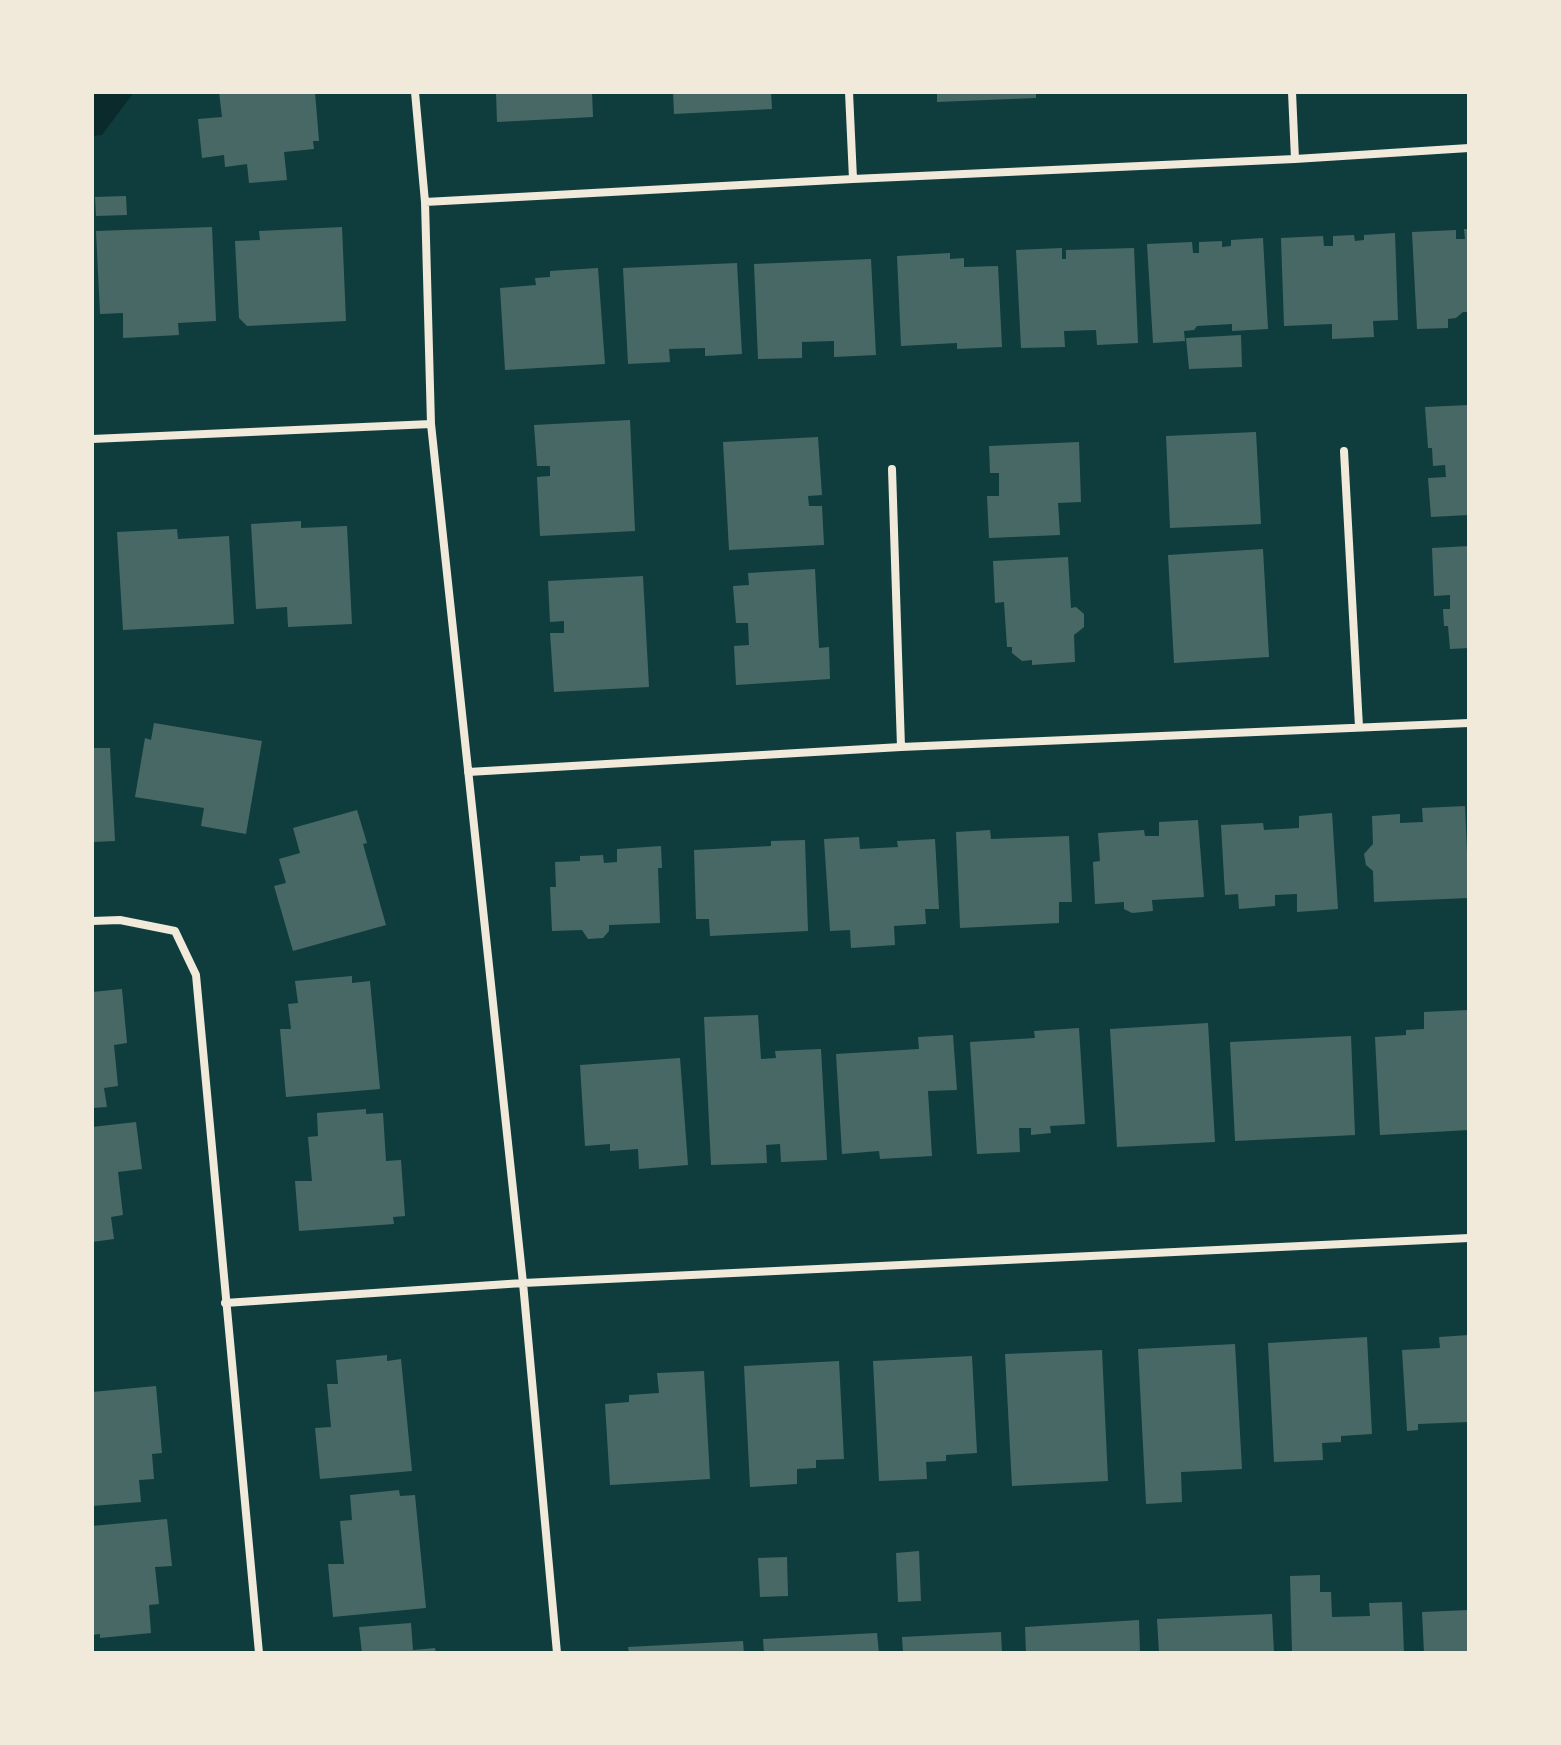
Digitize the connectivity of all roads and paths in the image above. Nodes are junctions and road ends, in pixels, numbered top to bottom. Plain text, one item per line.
1 (415, 92) edge
2 (849, 92) edge
3 (1292, 92) edge
4 (1469, 148) edge
5 (1295, 159) junction
6 (853, 179) junction
7 (425, 202) junction
8 (431, 424) junction
9 (92, 439) edge
10 (1344, 451) dead end
11 (892, 469) dead end
12 (1469, 723) edge
13 (1359, 727) junction
14 (901, 747) junction
15 (468, 772) junction
16 (92, 921) edge
17 (1469, 1238) edge
18 (523, 1283) junction
19 (225, 1303) junction
20 (259, 1653) edge
21 (557, 1653) edge

1 - 7 street
2 - 6 street
3 - 5 street
4 - 5 street
5 - 6 street
6 - 7 street
7 - 8 street
8 - 9 street
8 - 15 street
10 - 13 street
11 - 14 street
12 - 13 street
13 - 14 street
14 - 15 street
15 - 18 street
16 - 19 street
17 - 18 street
18 - 19 street
18 - 21 street
19 - 20 street

